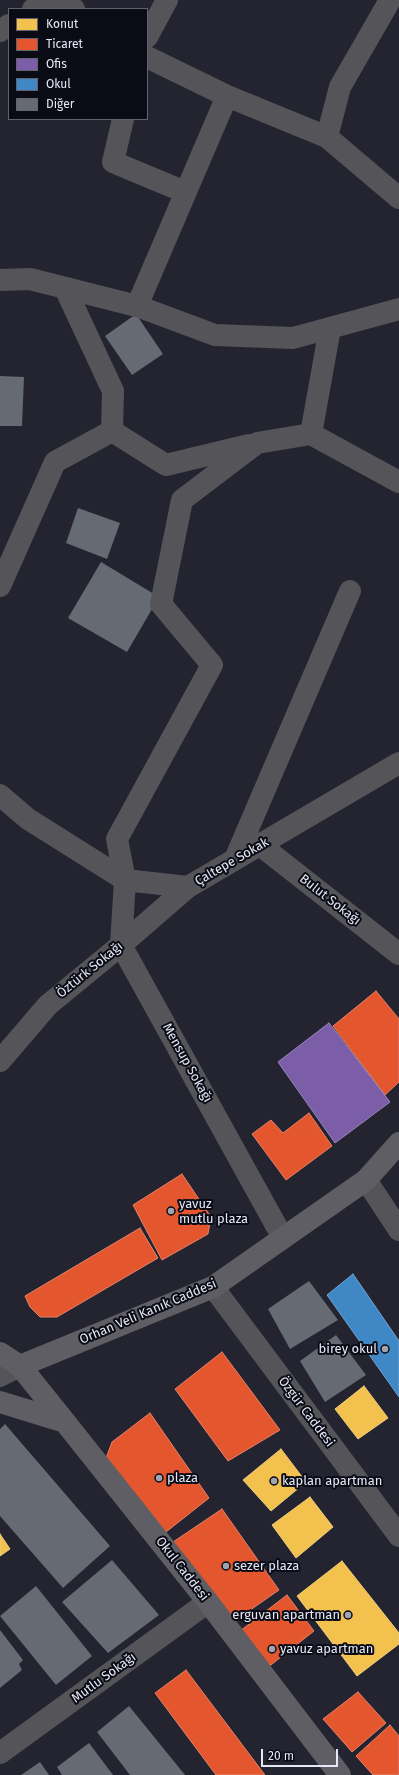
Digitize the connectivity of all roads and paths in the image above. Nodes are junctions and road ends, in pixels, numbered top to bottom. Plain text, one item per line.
1 (46, 0) edge
2 (61, 0) edge
3 (167, 0) edge
4 (390, 0) edge
5 (34, 8) edge
6 (73, 8) edge
7 (148, 35) edge
8 (148, 57) edge
9 (227, 96) junction
10 (123, 120) edge
11 (327, 137) junction
12 (186, 192) junction
13 (399, 198) edge
14 (0, 280) edge
15 (65, 288) junction
16 (137, 306) junction
17 (399, 309) edge
18 (330, 328) junction
19 (112, 431) junction
20 (311, 434) junction
21 (257, 443) junction
22 (399, 482) edge
23 (0, 586) edge
24 (350, 591) dead end
25 (399, 764) edge
26 (0, 795) edge
27 (260, 845) junction
28 (235, 859) junction
29 (125, 880) junction
30 (188, 887) junction
31 (122, 945) junction
32 (399, 954) edge
33 (0, 1061) edge
34 (399, 1144) edge
35 (366, 1180) junction
36 (399, 1230) edge
37 (283, 1238) junction
38 (213, 1287) junction
39 (0, 1353) edge
40 (20, 1366) junction
41 (0, 1376) edge
42 (0, 1402) edge
43 (65, 1422) junction
44 (399, 1536) edge
45 (208, 1602) junction
46 (0, 1753) edge
47 (340, 1775) edge

1 - 5 street
2 - 6 street
3 - 7 street
4 - 11 street
8 - 9 street
9 - 11 street
9 - 12 street
10 - 12 street
11 - 13 street
12 - 16 street
14 - 15 street
15 - 16 street
15 - 19 street
16 - 18 street
17 - 18 street
18 - 20 street
19 - 21 street
19 - 23 street
20 - 21 street
20 - 22 street
21 - 29 street
24 - 28 street
25 - 27 street, Çaltepe Sokak
26 - 29 street, Çaltepe Sokak
27 - 28 street, Çaltepe Sokak
27 - 32 street, Bulut Sokağı
28 - 30 street, Çaltepe Sokak
29 - 30 street, Çaltepe Sokak
29 - 31 street
30 - 31 street, Öztürk Sokağı
31 - 33 street, Öztürk Sokağı
31 - 37 street, Mensup Sokağı
34 - 35 main road, Orhan Veli Kanık Caddesi
35 - 36 street
35 - 37 main road, Orhan Veli Kanık Caddesi
37 - 38 main road, Orhan Veli Kanık Caddesi
38 - 40 main road, Orhan Veli Kanık Caddesi
38 - 44 street, Özgür Caddesi
39 - 40 main road, Okul Caddesi
40 - 41 street, Orhan Veli Kanık Caddesi
40 - 43 main road, Okul Caddesi
42 - 43 main road
43 - 45 main road, Okul Caddesi
45 - 46 street, Mutlu Sokağı
45 - 47 main road, Okul Caddesi

